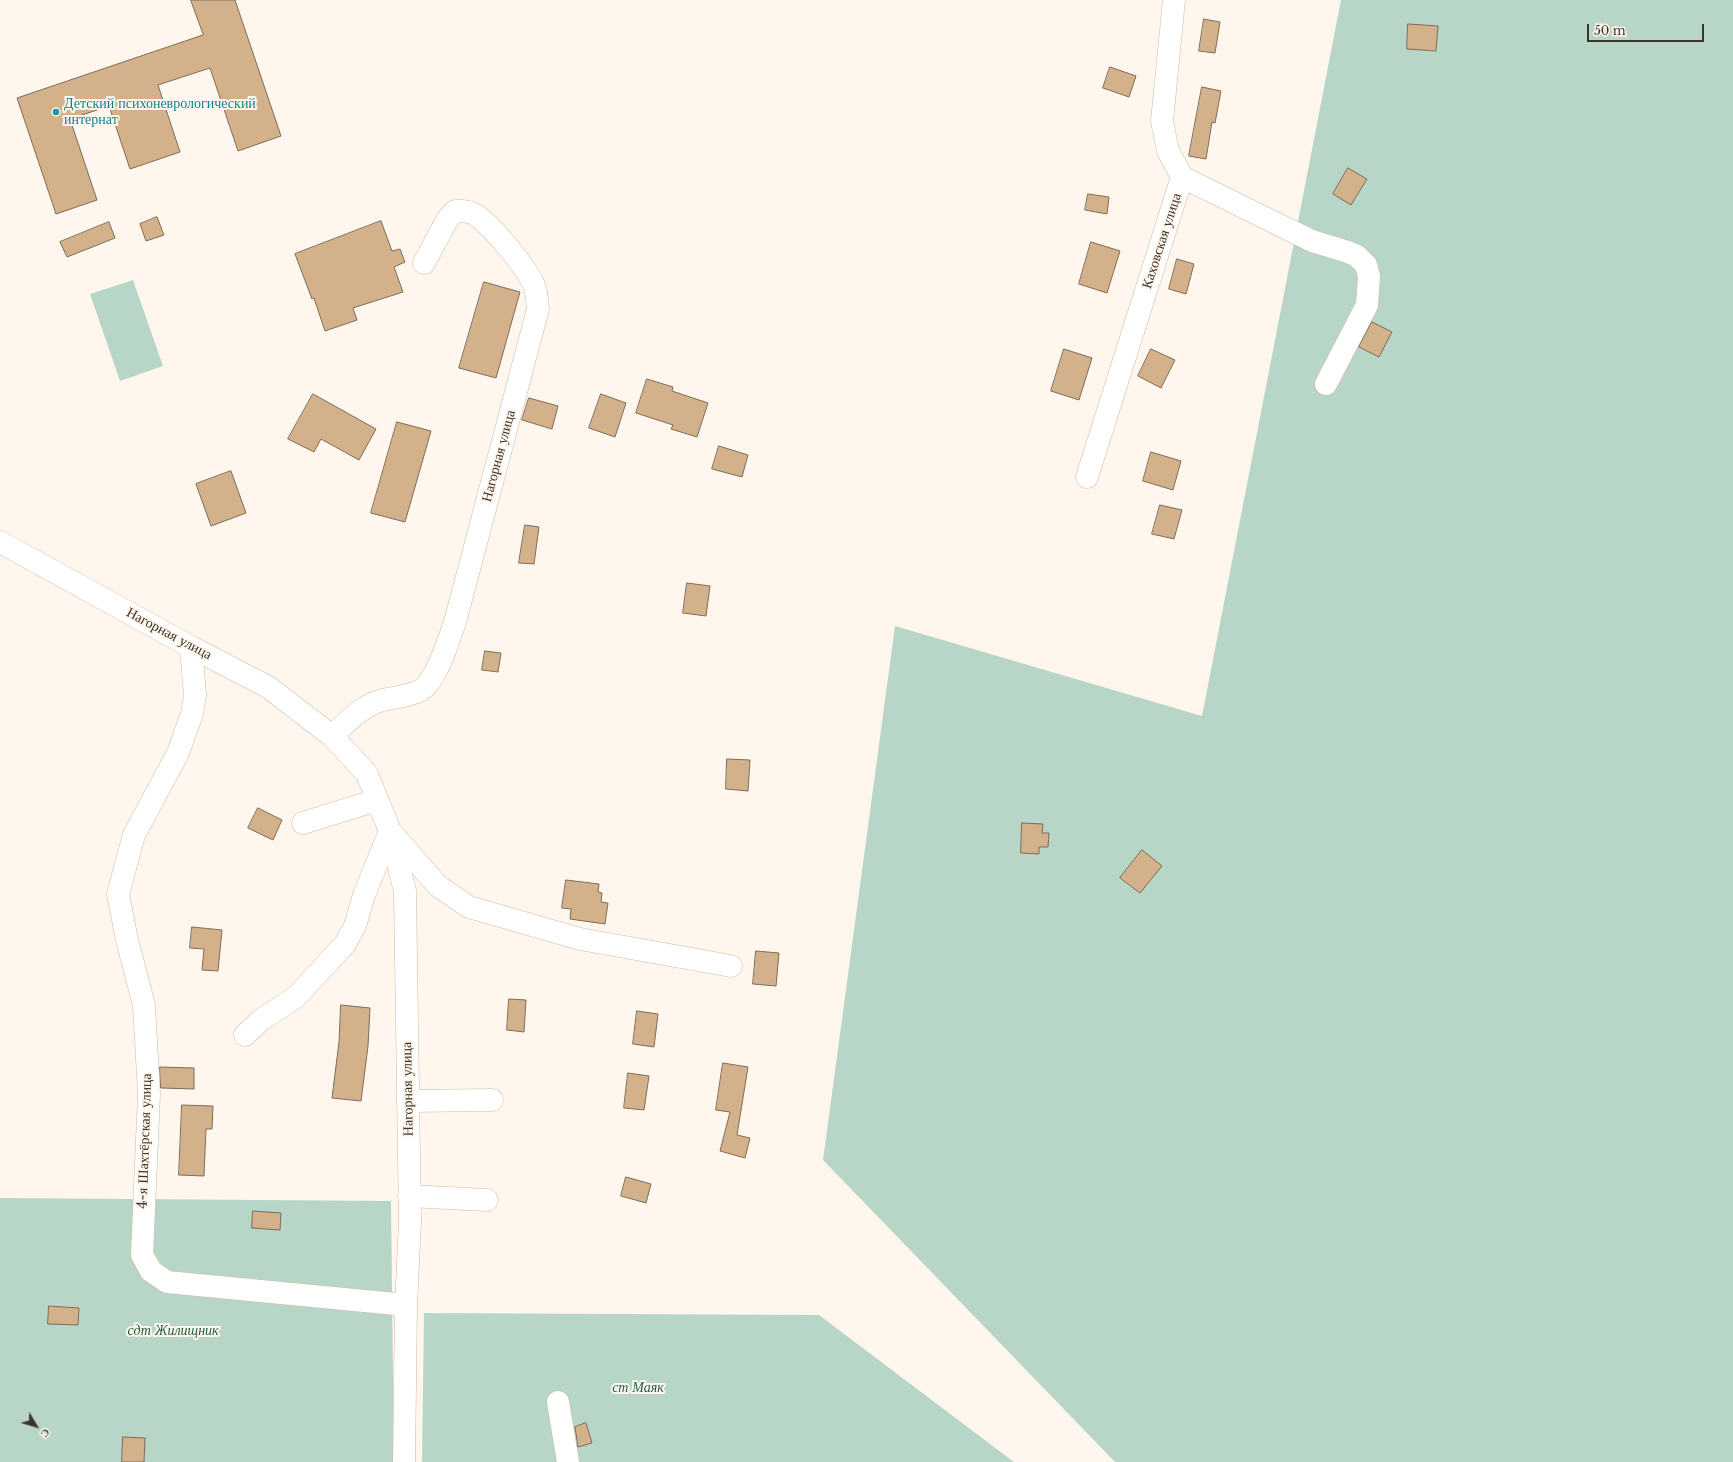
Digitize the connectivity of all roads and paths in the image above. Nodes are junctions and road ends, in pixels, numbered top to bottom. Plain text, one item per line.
1 (1174, 0) edge
2 (1182, 177) junction
3 (424, 263) dead end
4 (1326, 384) dead end
5 (1087, 477) dead end
6 (0, 542) edge
7 (191, 647) junction
8 (332, 736) junction
9 (377, 800) junction
10 (303, 823) dead end
11 (390, 831) junction
12 (731, 966) dead end
13 (245, 1035) dead end
14 (492, 1100) dead end
15 (408, 1101) junction
16 (409, 1196) junction
17 (487, 1200) dead end
18 (406, 1305) junction
19 (558, 1402) dead end
20 (404, 1462) edge
21 (568, 1462) edge

1 - 2 main road, Каховская улица
2 - 4 main road
2 - 5 main road, Каховская улица
3 - 8 main road, Нагорная улица
6 - 7 main road, Нагорная улица
7 - 8 main road, Нагорная улица
7 - 18 main road, 4-я Шахтёрская улица
8 - 9 main road, Нагорная улица
9 - 10 main road
9 - 11 main road, Нагорная улица
11 - 12 main road
11 - 13 main road
11 - 15 main road, Нагорная улица
14 - 15 main road
15 - 16 main road, Нагорная улица
16 - 17 main road
16 - 18 main road, Нагорная улица
18 - 20 main road, Нагорная улица
19 - 21 main road

